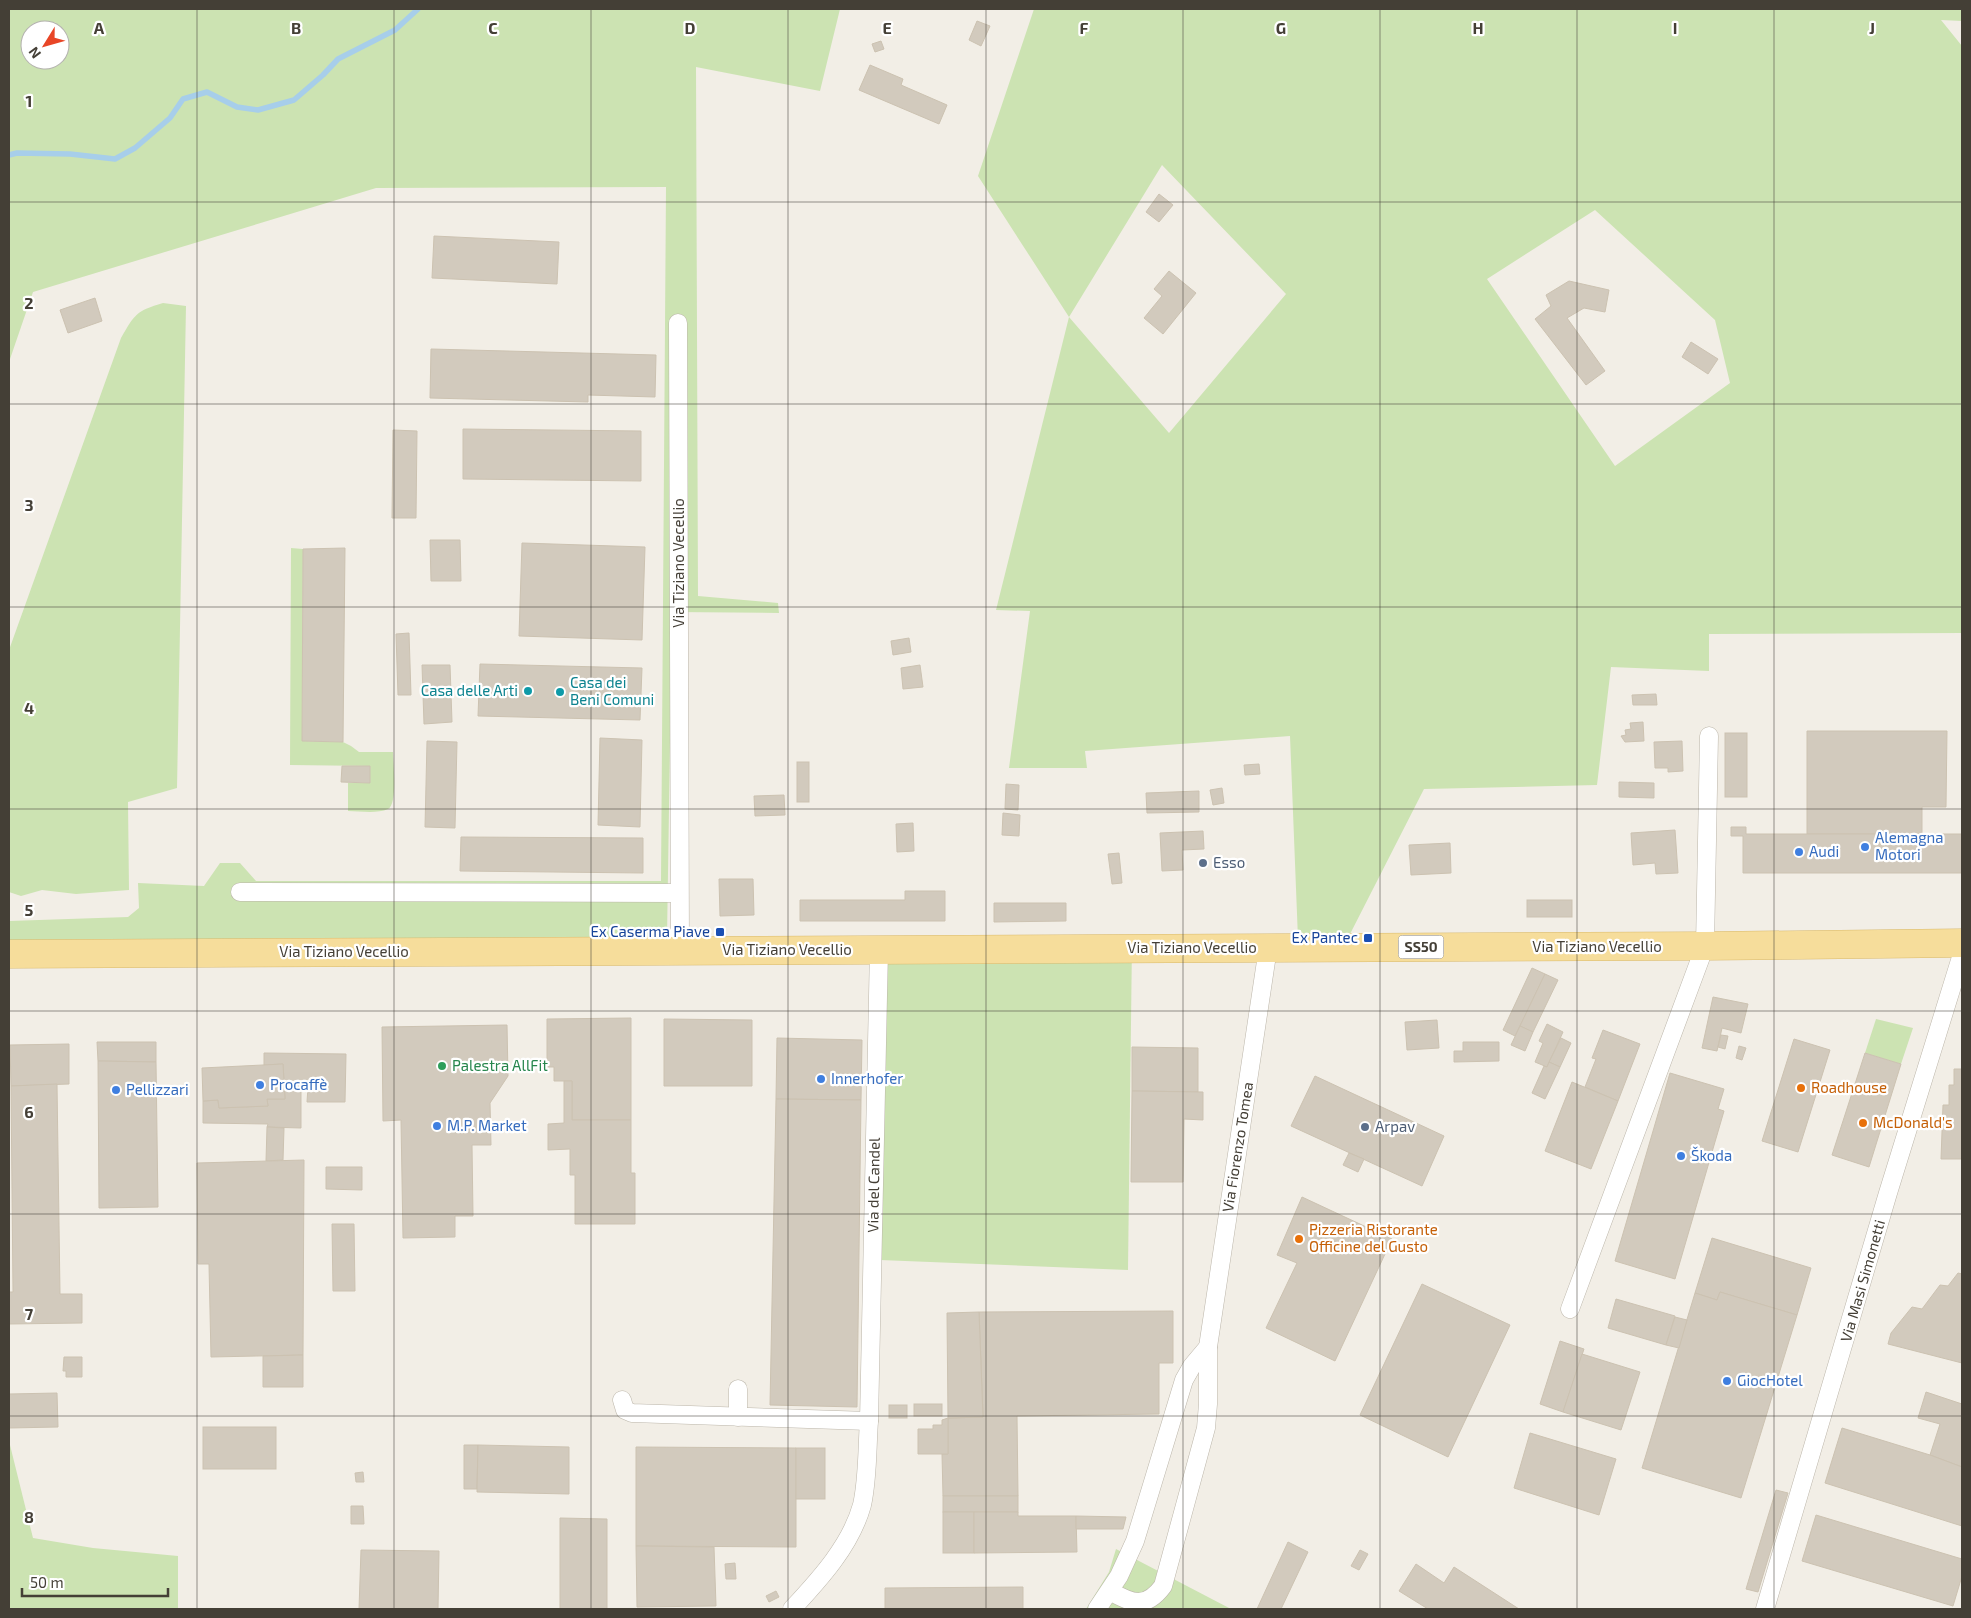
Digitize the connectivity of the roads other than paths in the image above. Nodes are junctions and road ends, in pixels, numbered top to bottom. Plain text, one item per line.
1 (678, 323) dead end
2 (1709, 736) dead end
3 (240, 892) dead end
4 (679, 893) junction
5 (1962, 943) edge
6 (1705, 946) junction
7 (1268, 948) junction
8 (879, 949) junction
9 (680, 950) junction
10 (9, 954) edge
11 (1962, 954) edge
12 (1570, 1309) dead end
13 (1208, 1347) junction
14 (738, 1389) dead end
15 (622, 1400) dead end
16 (738, 1417) junction
17 (869, 1421) junction
18 (1110, 1591) junction
19 (792, 1609) edge
20 (1097, 1609) edge
21 (1765, 1609) edge

1 - 4 street, Via Tiziano Vecellio
2 - 6 street
3 - 4 street
4 - 9 street, Via Tiziano Vecellio
5 - 6 main road, Via Tiziano Vecellio / SS50
6 - 7 main road, Via Tiziano Vecellio / SS50
6 - 12 street
7 - 8 main road, Via Tiziano Vecellio / SS50
7 - 13 street, Via Fiorenzo Tomea
8 - 9 main road, Via Tiziano Vecellio
8 - 17 street, Via del Candel
9 - 10 main road, Via Tiziano Vecellio
11 - 21 street, Via Masi Simonetti
13 - 18 street
13 - 18 street, Via Fiorenzo Tomea
14 - 16 street
15 - 16 street
16 - 17 street
17 - 19 street, Via del Candel
18 - 20 street

